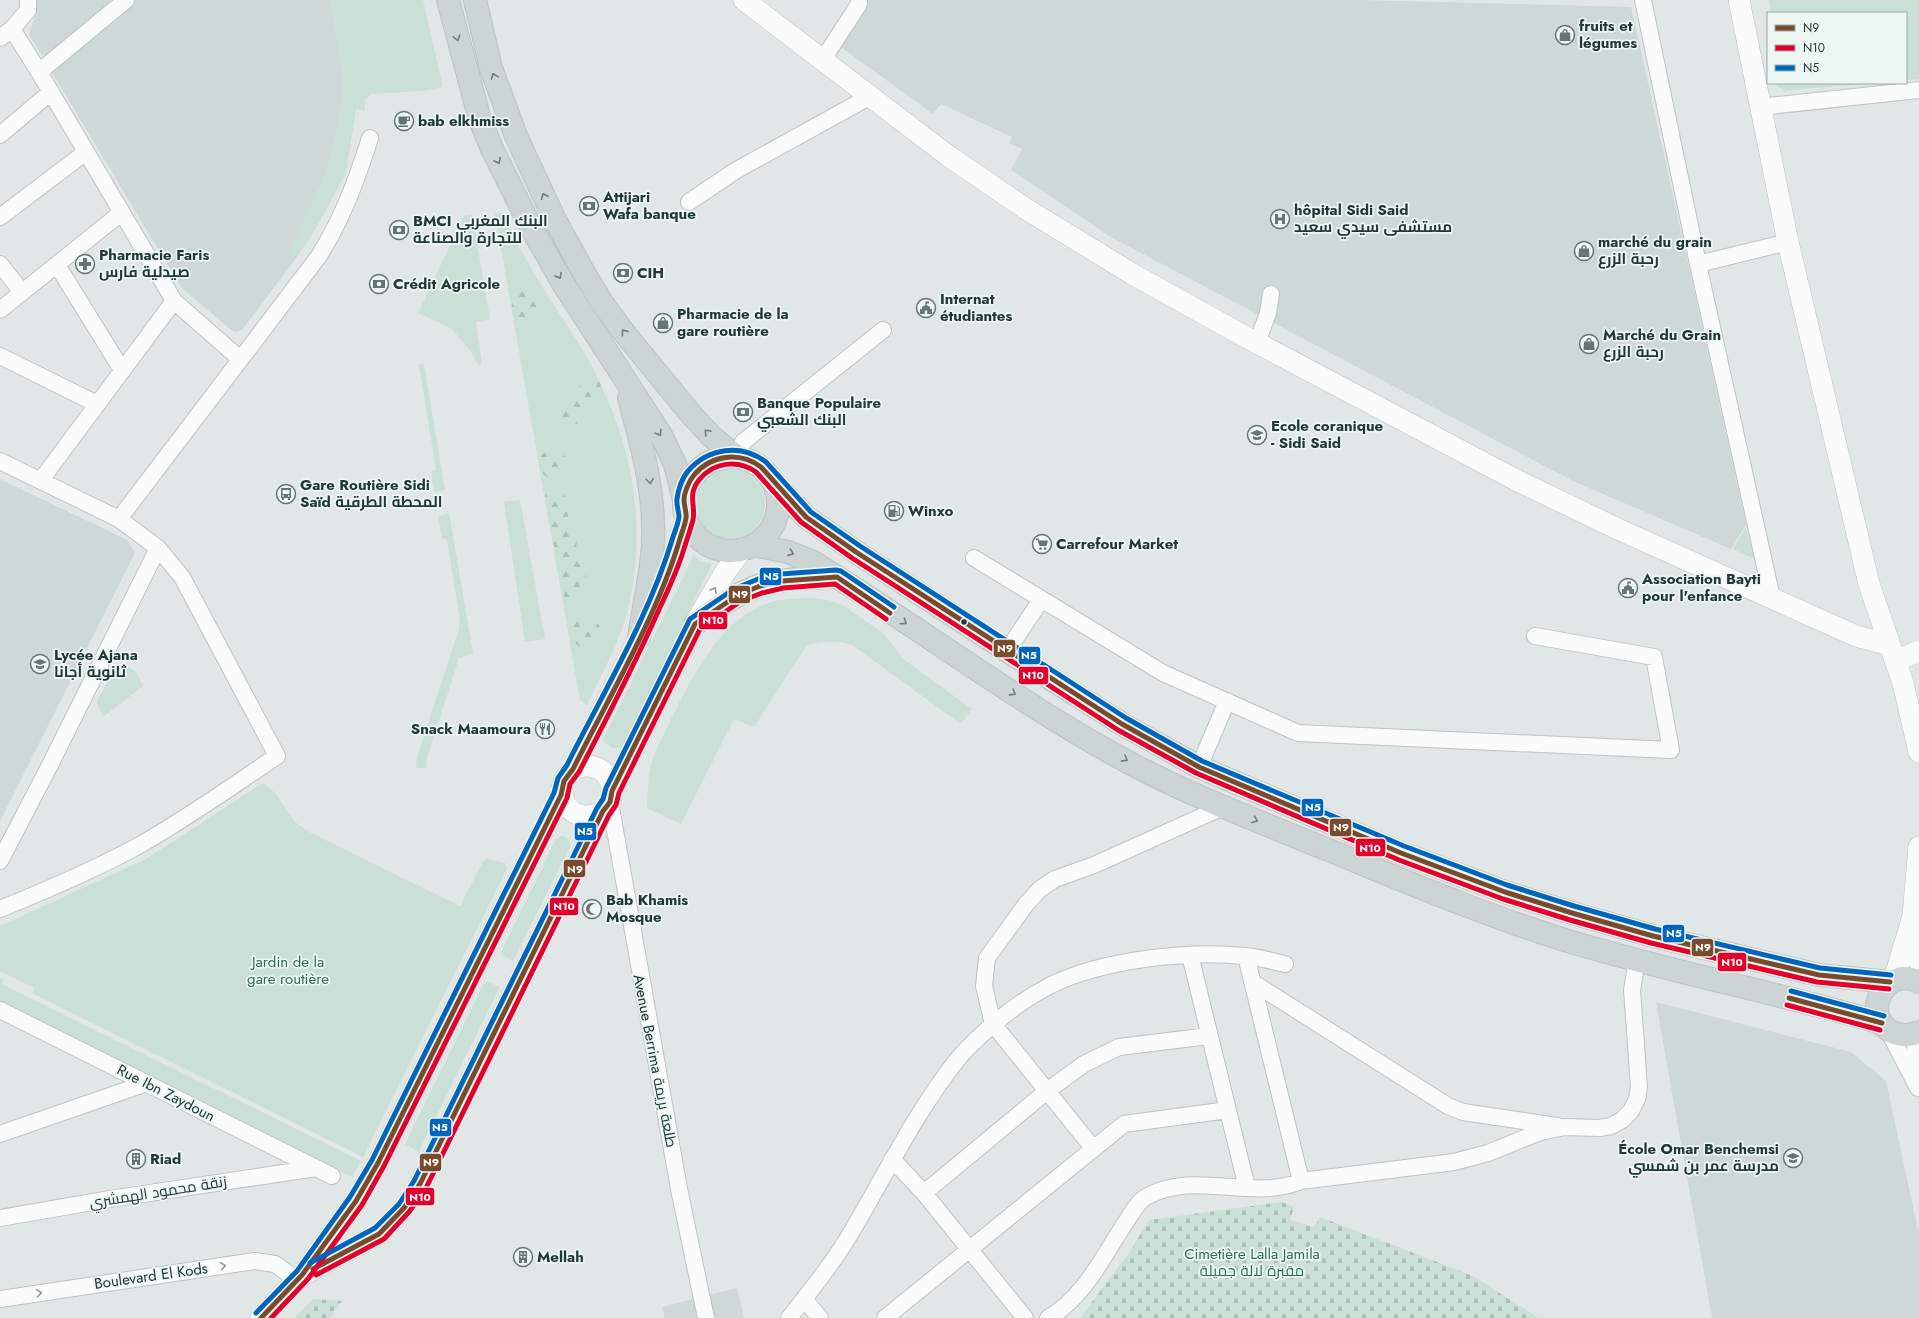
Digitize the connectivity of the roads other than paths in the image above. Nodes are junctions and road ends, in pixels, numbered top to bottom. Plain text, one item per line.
1 (28, 0) edge
2 (126, 0) edge
3 (448, 0) edge
4 (475, 0) edge
5 (744, 0) edge
6 (859, 0) edge
7 (1643, 0) edge
8 (1739, 0) edge
9 (6, 33) edge
10 (822, 61) junction
11 (39, 72) junction
12 (1919, 90) edge
13 (51, 92) junction
14 (869, 96) junction
15 (1760, 107) junction
16 (0, 135) edge
17 (370, 138) dead end
18 (86, 152) junction
19 (688, 202) dead end
20 (121, 213) junction
21 (0, 217) edge
22 (1788, 242) junction
23 (0, 264) edge
24 (1698, 264) junction
25 (58, 265) junction
26 (22, 292) junction
27 (1271, 294) dead end
28 (174, 301) junction
29 (0, 310) edge
30 (883, 330) dead end
31 (1257, 343) junction
32 (0, 356) edge
33 (240, 359) junction
34 (122, 370) junction
35 (622, 376) junction
36 (97, 404) junction
37 (737, 457) junction
38 (0, 461) edge
39 (41, 480) junction
40 (774, 483) junction
41 (685, 509) junction
42 (119, 519) junction
43 (748, 547) junction
44 (158, 548) junction
45 (974, 558) dead end
46 (837, 577) junction
47 (1772, 598) junction
48 (1042, 600) junction
49 (695, 624) junction
50 (1535, 636) dead end
51 (638, 638) junction
52 (1919, 651) edge
53 (1007, 652) junction
54 (1893, 653) junction
55 (1911, 679) edge
56 (1227, 701) junction
57 (1919, 752) edge
58 (1199, 767) junction
59 (573, 769) junction
60 (561, 795) junction
61 (608, 801) junction
62 (1223, 807) junction
63 (1919, 847) edge
64 (0, 861) edge
65 (1918, 877) edge
66 (0, 909) edge
67 (1913, 916) junction
68 (1190, 955) junction
69 (1246, 956) junction
70 (1637, 960) junction
71 (1919, 962) edge
72 (1285, 964) dead end
73 (1892, 981) junction
74 (1252, 982) junction
75 (1919, 982) edge
76 (0, 1010) edge
77 (993, 1024) junction
78 (1885, 1026) junction
79 (1917, 1033) edge
80 (1209, 1036) junction
81 (147, 1083) junction
82 (1918, 1088) edge
83 (1047, 1090) junction
84 (1919, 1092) edge
85 (1228, 1110) junction
86 (1565, 1127) junction
87 (0, 1134) edge
88 (1093, 1148) junction
89 (892, 1159) junction
90 (316, 1168) junction
91 (332, 1176) dead end
92 (1301, 1181) junction
93 (420, 1184) tunnel mouth
94 (1247, 1188) junction
95 (924, 1193) junction
96 (356, 1201) junction
97 (404, 1208) tunnel mouth
98 (0, 1218) edge
99 (379, 1234) junction
100 (970, 1250) junction
101 (300, 1277) junction
102 (0, 1299) edge
103 (804, 1299) junction
104 (261, 1318) edge
105 (706, 1318) edge
106 (788, 1318) edge
107 (820, 1318) edge
108 (885, 1318) edge
109 (1025, 1318) edge
110 (1048, 1318) edge

1 - 9 street
2 - 11 street
3 -> 35 main road
37 -> 4 main road
5 - 10 street
6 - 10 street
7 - 24 street
8 - 15 street
9 - 11 street
10 - 14 street
11 - 13 street
12 - 15 street
13 - 16 street
13 - 18 street
14 - 19 street
14 - 31 street
15 - 22 street
17 - 33 street
18 - 20 street
18 - 21 street
20 - 25 street
20 - 28 street
22 - 24 street
22 - 54 street
23 - 26 street
24 - 47 street
25 - 26 street
25 - 34 street
26 - 29 street
27 - 31 street
28 - 33 street
28 - 34 street
30 - 37 street
31 - 47 street
32 - 36 street
33 - 42 street
34 - 36 street
35 -> 41 main road
35 -> 51 main road
36 - 39 street
37 - 40 main road
37 - 41 main road
38 - 39 street
39 - 42 street
40 - 43 main road
40 - 53 main road
41 - 43 main road
41 - 51 street
42 - 44 street
43 -> 46 main road
49 -> 43 street
44 - 64 street
44 - 66 street
45 - 48 street
46 - 49 main road
46 -> 62 main road
47 - 54 street
48 - 53 street
48 - 56 street
49 - 61 street
50 - 56 street
51 - 59 street
52 - 54 street
53 - 58 main road
54 - 55 street
55 - 57 street
56 - 58 street
58 - 73 main road
59 - 60 street
59 - 61 street
60 - 61 street
60 - 96 street
61 - 93 street
61 - 105 street, Avenue Berrima طلعة بريمة
62 -> 70 main road
62 - 77 street
63 - 65 street
65 - 67 street
67 - 71 street
67 - 73 street
68 - 69 street
68 - 77 street
68 - 80 street
69 - 72 street
69 - 74 street
70 - 78 main road
70 - 86 street
73 - 75 main road
73 - 78 main road
74 - 86 street
74 - 92 street
76 - 81 street, Rue Ibn Zaydoun
77 - 83 street
77 - 89 street
78 - 79 main road
78 - 82 street
79 - 82 street
80 - 83 street
80 - 85 street
81 - 87 street
81 - 90 street, Rue Ibn Zaydoun
82 - 84 street
83 - 88 street
83 - 95 street
85 - 88 street
85 - 94 street
86 - 92 street
88 - 100 street
89 - 95 street
89 - 103 street
90 - 91 street, Rue Ibn Zaydoun
90 - 98 street, زنقة محمود الهمشري
92 - 94 street
94 - 110 street
95 - 100 street
96 - 99 street
96 - 101 street
97 - 99 street
99 - 101 street
100 - 108 street
100 - 109 street
102 -> 101 street, Boulevard El Kods
101 - 104 street
103 - 106 street
103 - 107 street

